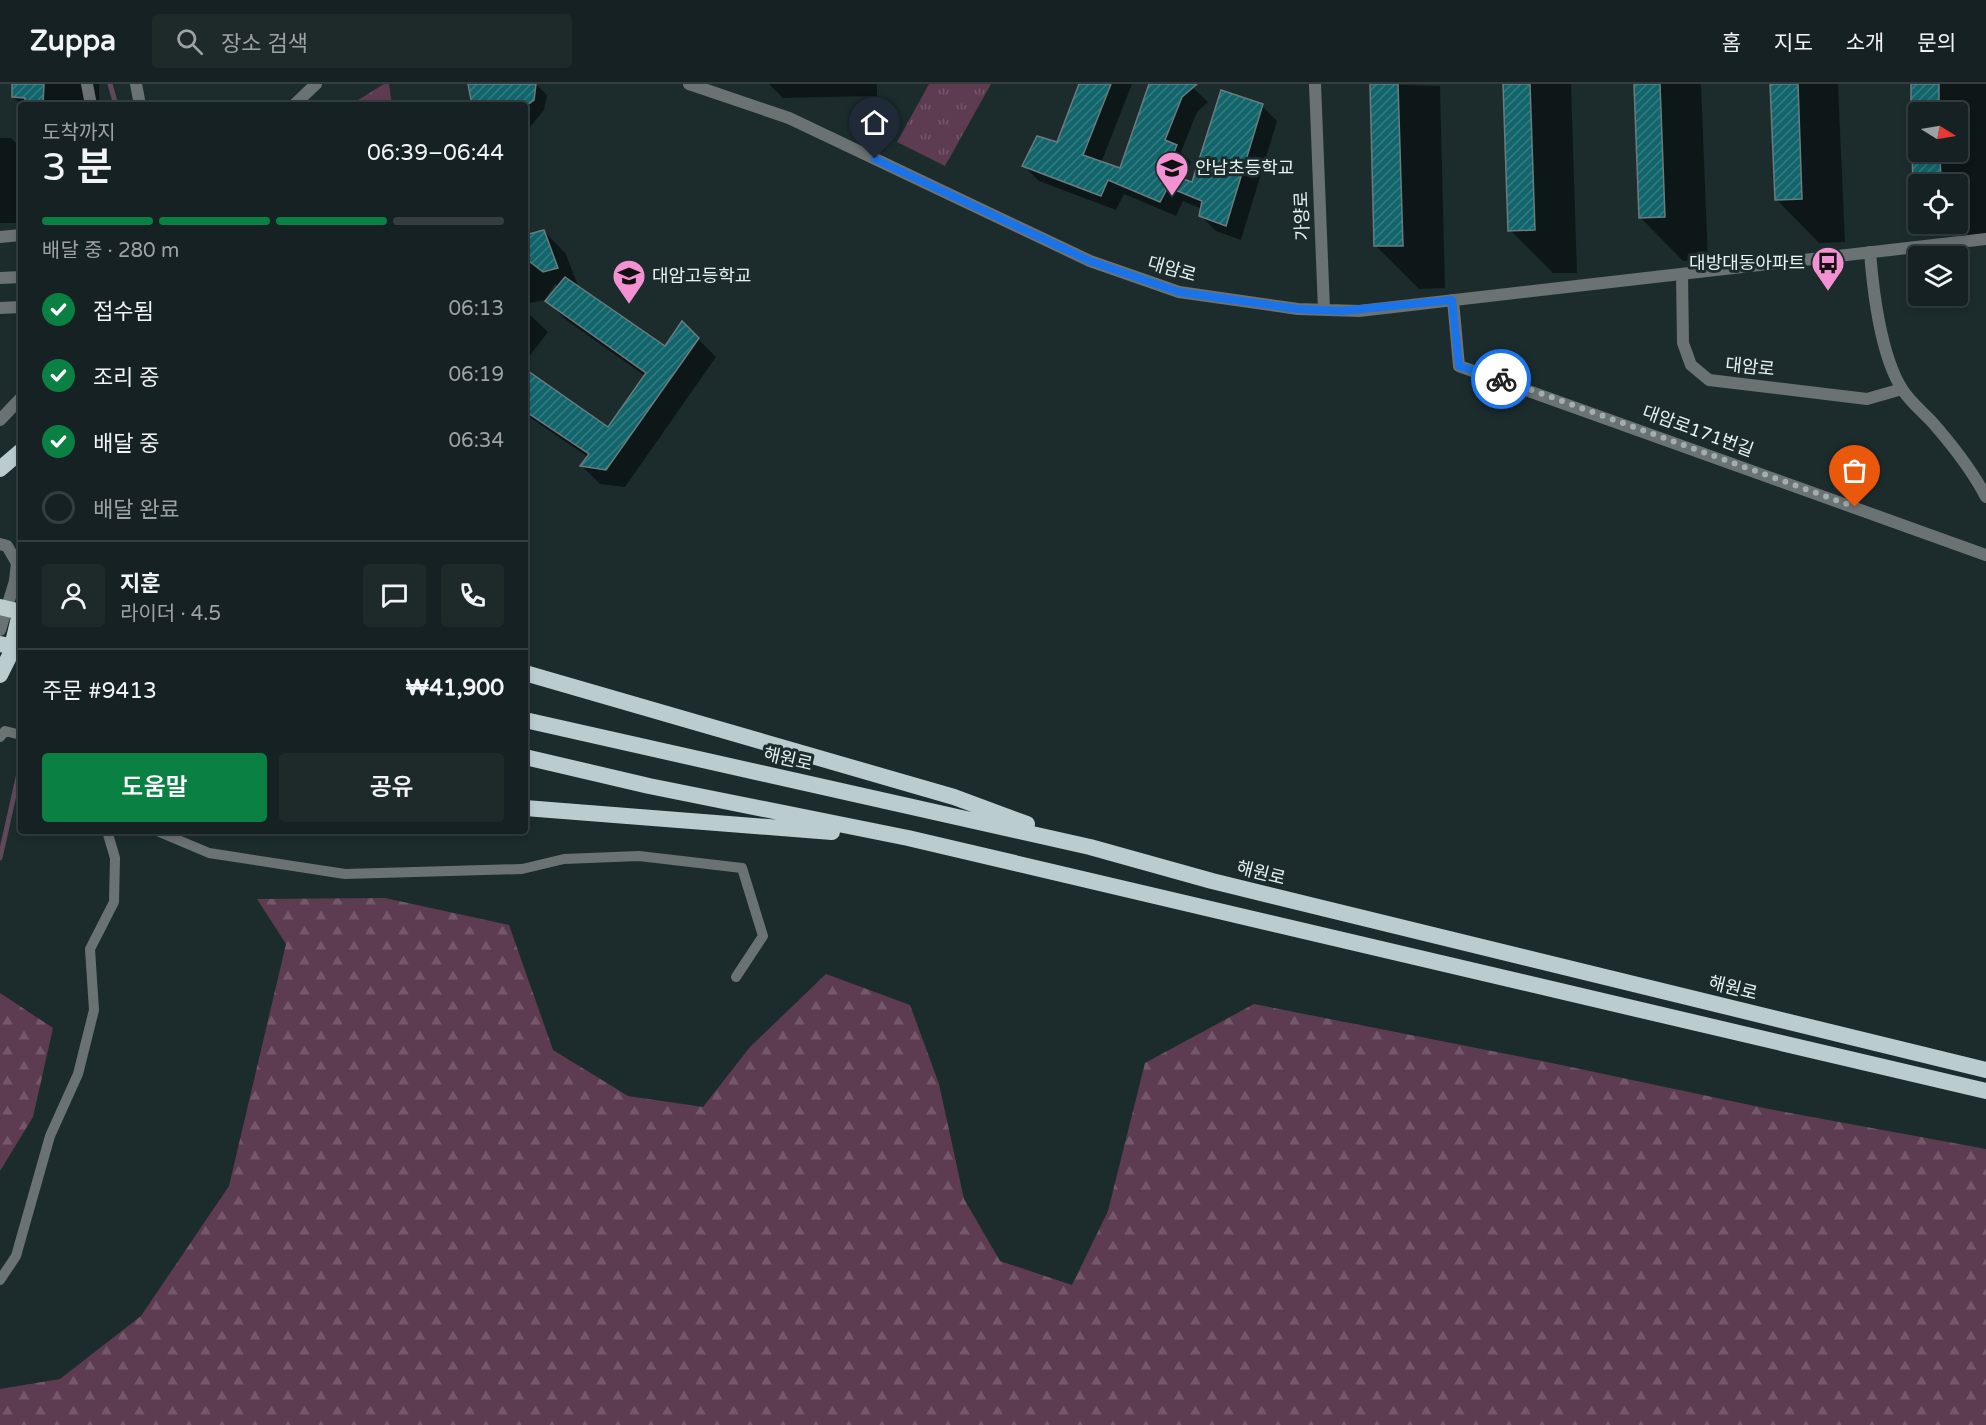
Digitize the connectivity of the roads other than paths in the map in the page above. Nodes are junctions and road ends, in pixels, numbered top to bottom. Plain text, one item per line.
1 (87, 84) edge
2 (135, 84) edge
3 (316, 84) edge
4 (689, 84) edge
5 (1315, 84) edge
6 (90, 102) edge
7 (139, 102) edge
8 (297, 102) edge
9 (18, 235) edge
10 (0, 237) edge
11 (1986, 239) edge
12 (1870, 252) junction
13 (1682, 274) junction
14 (18, 277) edge
15 (0, 278) edge
16 (1452, 300) junction
17 (18, 307) edge
18 (0, 308) edge
19 (1324, 310) junction
20 (1902, 389) junction
21 (18, 401) edge
22 (0, 420) edge
23 (18, 454) edge
24 (0, 469) edge
25 (1986, 497) edge
26 (0, 544) edge
27 (1986, 555) edge
28 (0, 607) edge
29 (18, 610) edge
30 (18, 622) edge
31 (0, 630) edge
32 (0, 644) edge
33 (18, 647) edge
34 (528, 674) edge
35 (0, 675) edge
36 (528, 721) edge
37 (3, 734) edge
38 (18, 735) edge
39 (528, 758) edge
40 (528, 808) edge
41 (108, 834) edge
42 (165, 834) edge
43 (908, 838) junction
44 (1090, 847) junction
45 (736, 977) dead end
46 (1986, 1070) edge
47 (1986, 1091) edge
48 (0, 1280) edge

1 - 6 street
2 - 7 street
3 - 8 street
4 - 19 street, 대암로
5 - 19 street, 가양로
9 - 10 street
11 - 12 street, 대암로
12 - 13 street, 대암로
12 - 20 street
13 - 16 street, 대암로
13 - 20 street, 대암로
14 - 15 street
16 - 19 street, 대암로
16 - 27 street, 대암로171번길
17 - 18 street
20 - 25 street
21 - 22 street
23 - 24 highway
26 - 31 street
28 - 29 highway, bridge
30 - 35 highway
32 - 33 highway, bridge
34 - 44 highway
36 - 44 highway, 해원로
37 - 38 lane
39 - 43 highway
40 - 43 highway
41 - 48 lane
42 - 45 lane
43 - 47 highway
44 - 46 highway, 해원로

